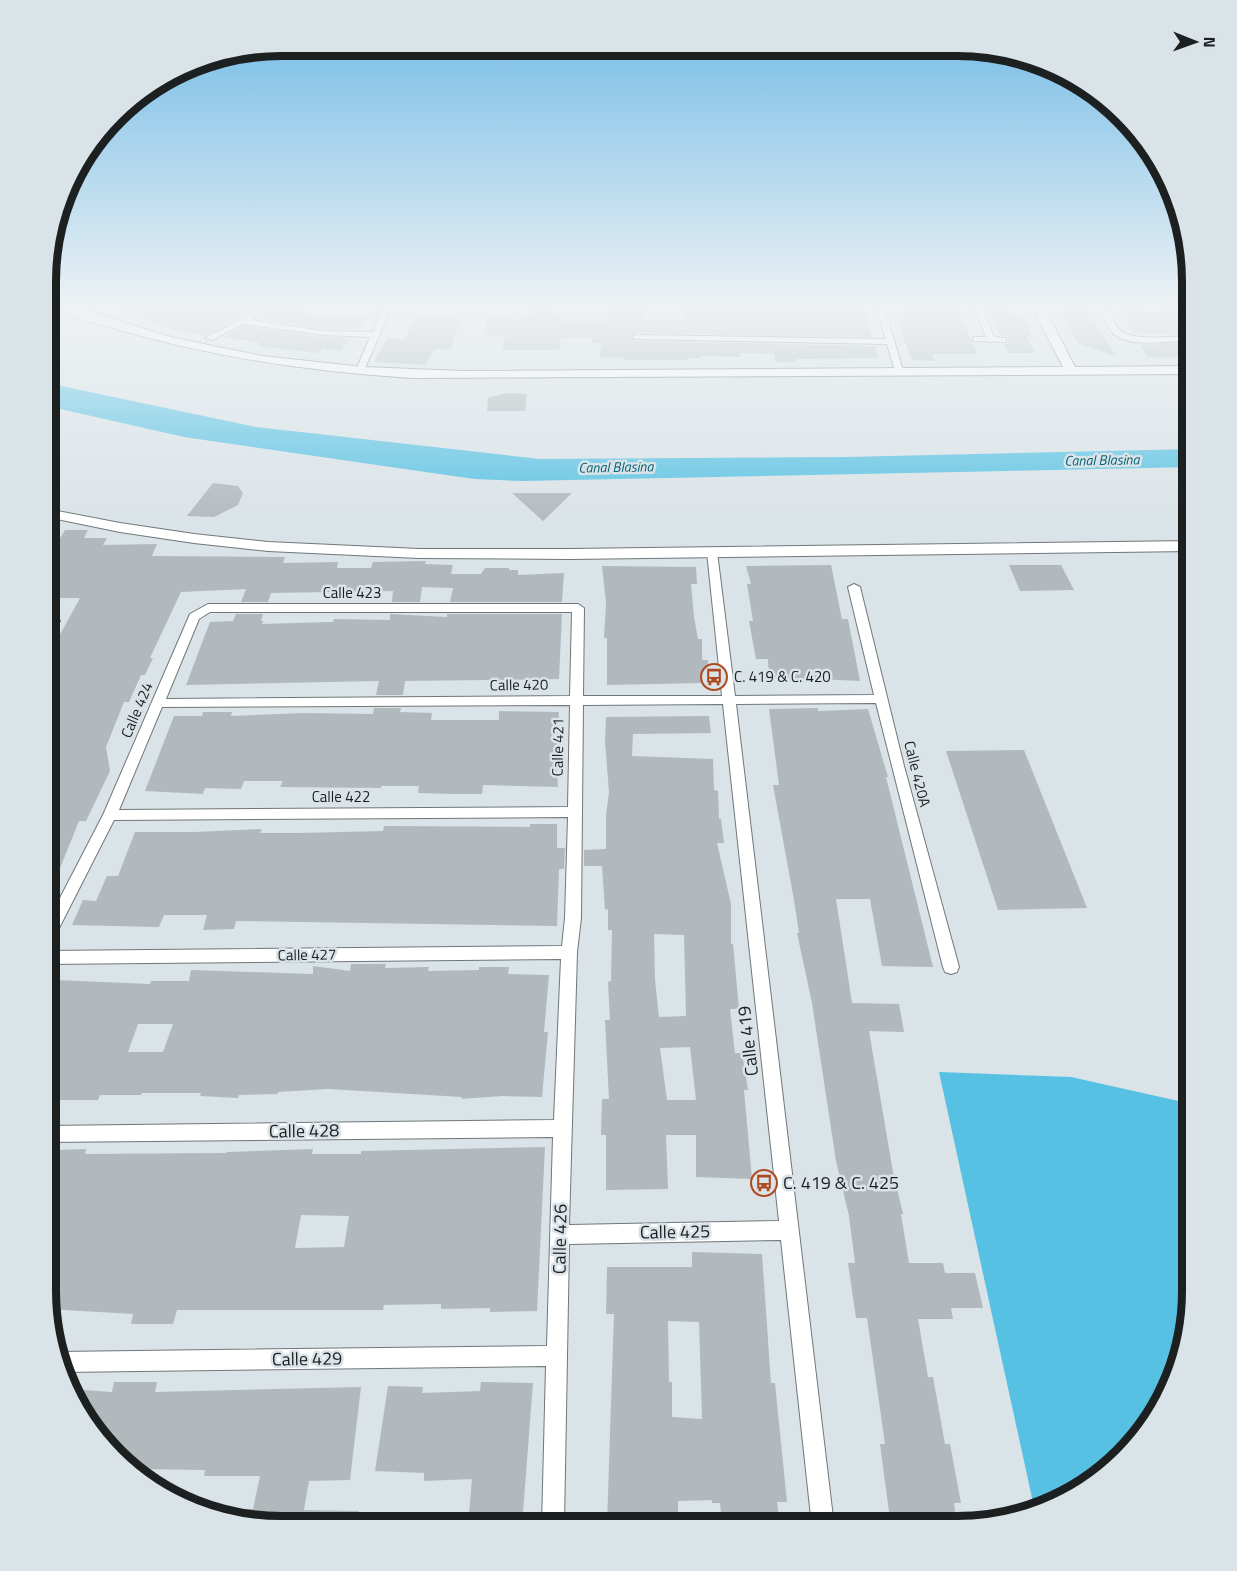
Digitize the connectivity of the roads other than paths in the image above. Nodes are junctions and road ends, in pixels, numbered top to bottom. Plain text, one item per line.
1 (56, 515) edge
2 (1182, 546) edge
3 (712, 552) junction
4 (854, 587) dead end
5 (513, 608) joint
6 (194, 617) joint
7 (881, 699) junction
8 (728, 700) junction
9 (575, 701) junction
10 (158, 703) junction
11 (573, 812) junction
12 (110, 815) junction
13 (56, 920) edge
14 (569, 952) junction
15 (56, 958) edge
16 (951, 967) dead end
17 (562, 1128) junction
18 (56, 1134) edge
19 (789, 1230) junction
20 (561, 1235) junction
21 (557, 1356) junction
22 (67, 1362) edge
23 (554, 1516) edge
24 (822, 1516) edge

1 - 3 street
2 - 3 street
3 - 8 street, Calle 419
4 - 7 street, Calle 420A
5 - 6 street, Calle 423
5 - 9 street, Calle 421
6 - 10 street, Calle 424
7 - 8 street, Calle 420
7 - 16 street, Calle 420A
8 - 9 street, Calle 420
8 - 19 street, Calle 419
9 - 10 street, Calle 420
9 - 11 street, Calle 421
10 - 12 street, Calle 424
11 - 12 street, Calle 422
11 - 14 street, Calle 421
12 - 13 street, Calle 424
14 - 15 street, Calle 427
14 - 17 street, Calle 426
17 - 18 street, Calle 428
17 - 20 street, Calle 426
19 - 20 street, Calle 425
19 - 24 street, Calle 419
20 - 21 street, Calle 426
21 - 22 street, Calle 429
21 - 23 street, Calle 426

